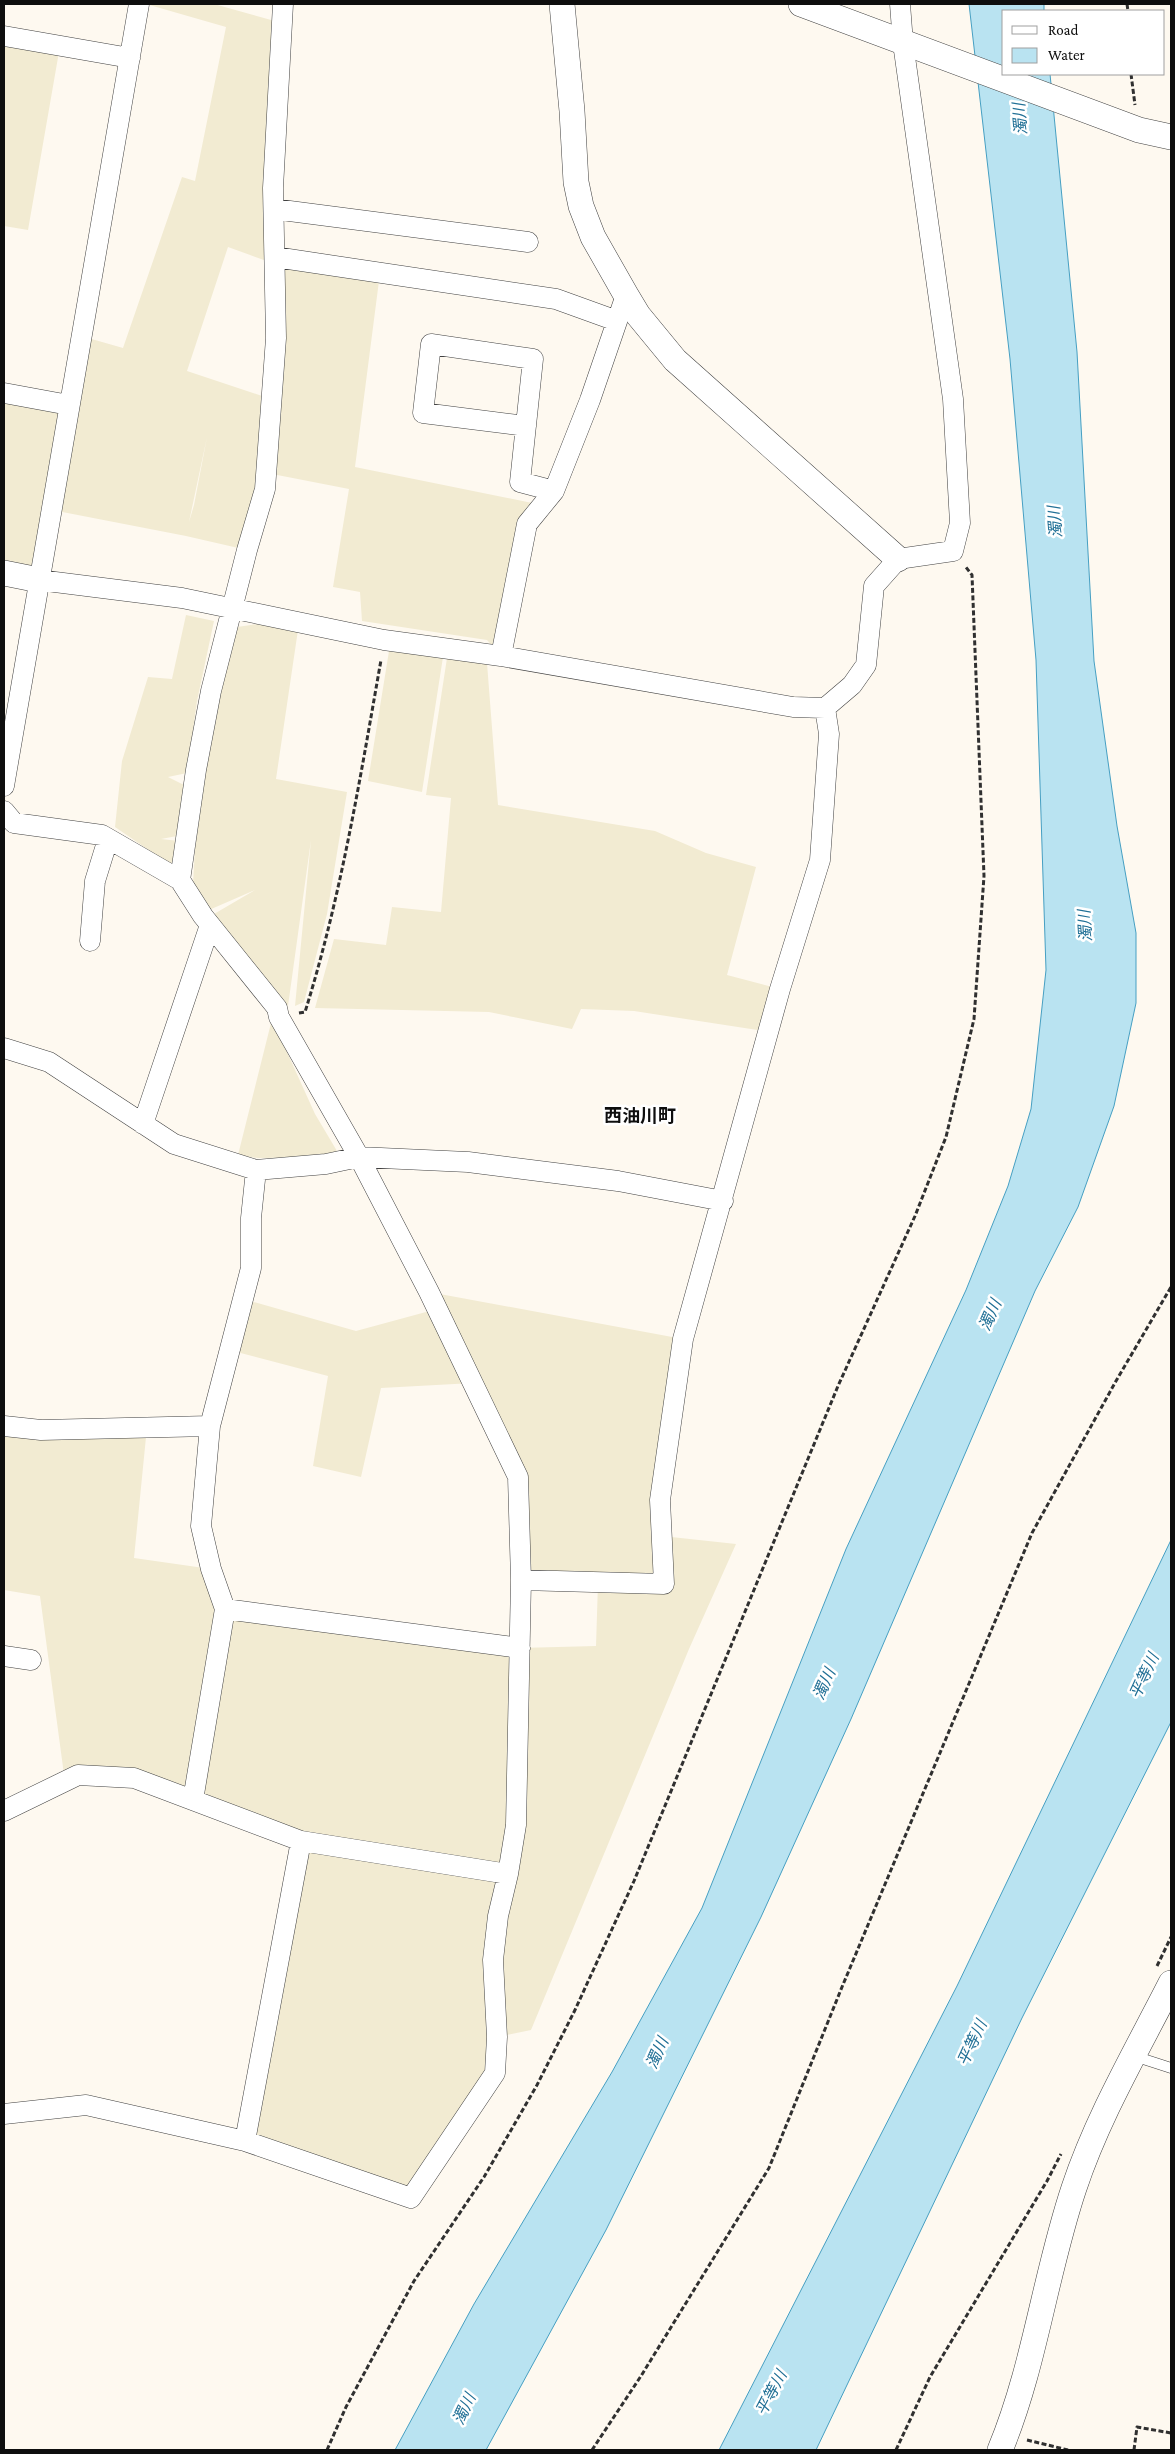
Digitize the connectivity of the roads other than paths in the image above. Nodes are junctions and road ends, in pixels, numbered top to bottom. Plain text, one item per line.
1 (139, 4) edge
2 (283, 4) edge
3 (562, 4) edge
4 (801, 4) edge
5 (900, 4) edge
6 (4, 36) edge
7 (908, 45) junction
8 (130, 58) junction
9 (1171, 137) edge
10 (274, 208) junction
11 (528, 242) dead end
12 (274, 257) junction
13 (626, 295) junction
14 (617, 321) junction
15 (4, 393) edge
16 (69, 405) junction
17 (526, 426) junction
18 (554, 491) junction
19 (898, 558) junction
20 (4, 573) edge
21 (39, 580) junction
22 (231, 610) junction
23 (501, 656) junction
24 (825, 708) junction
25 (4, 786) edge
26 (4, 810) edge
27 (108, 839) junction
28 (180, 880) junction
29 (210, 925) junction
30 (90, 941) dead end
31 (4, 1048) edge
32 (143, 1124) junction
33 (359, 1157) junction
34 (256, 1170) junction
35 (723, 1201) junction
36 (4, 1426) edge
37 (210, 1426) junction
38 (521, 1580) junction
39 (225, 1609) junction
40 (520, 1648) junction
41 (4, 1656) edge
42 (31, 1660) dead end
43 (192, 1800) junction
44 (4, 1811) edge
45 (300, 1842) junction
46 (508, 1874) junction
47 (1162, 1977) edge
48 (1134, 2056) junction
49 (1171, 2068) edge
50 (4, 2114) edge
51 (245, 2141) junction
52 (1004, 2442) edge

1 - 8 street
2 - 10 street
3 - 13 street
4 - 7 street
5 - 7 street
6 - 8 street
7 - 9 street
7 - 19 street
8 - 16 street
10 - 11 street
10 - 12 street
12 - 14 street
12 - 22 street
13 - 14 street
13 - 19 street
14 - 18 street
15 - 16 street
16 - 21 street
17 - 17 street
17 - 18 street
18 - 23 street
19 - 24 street
20 - 21 street
21 - 22 street
21 - 25 street
22 - 23 street
22 - 28 street
23 - 24 street
24 - 35 street
26 - 27 street
27 - 28 street
27 - 30 street
28 - 29 street
29 - 32 street
29 - 33 street
31 - 32 street
32 - 34 street
33 - 34 street
33 - 35 street
33 - 38 street
34 - 37 street
35 - 38 street
36 - 37 street
37 - 39 street
38 - 40 street
39 - 40 street
39 - 43 street
40 - 46 street
41 - 42 street
43 - 44 street
43 - 45 street
45 - 46 street
45 - 51 street
46 - 51 street
47 - 48 street
48 - 49 lane
48 - 52 street
50 - 51 street

